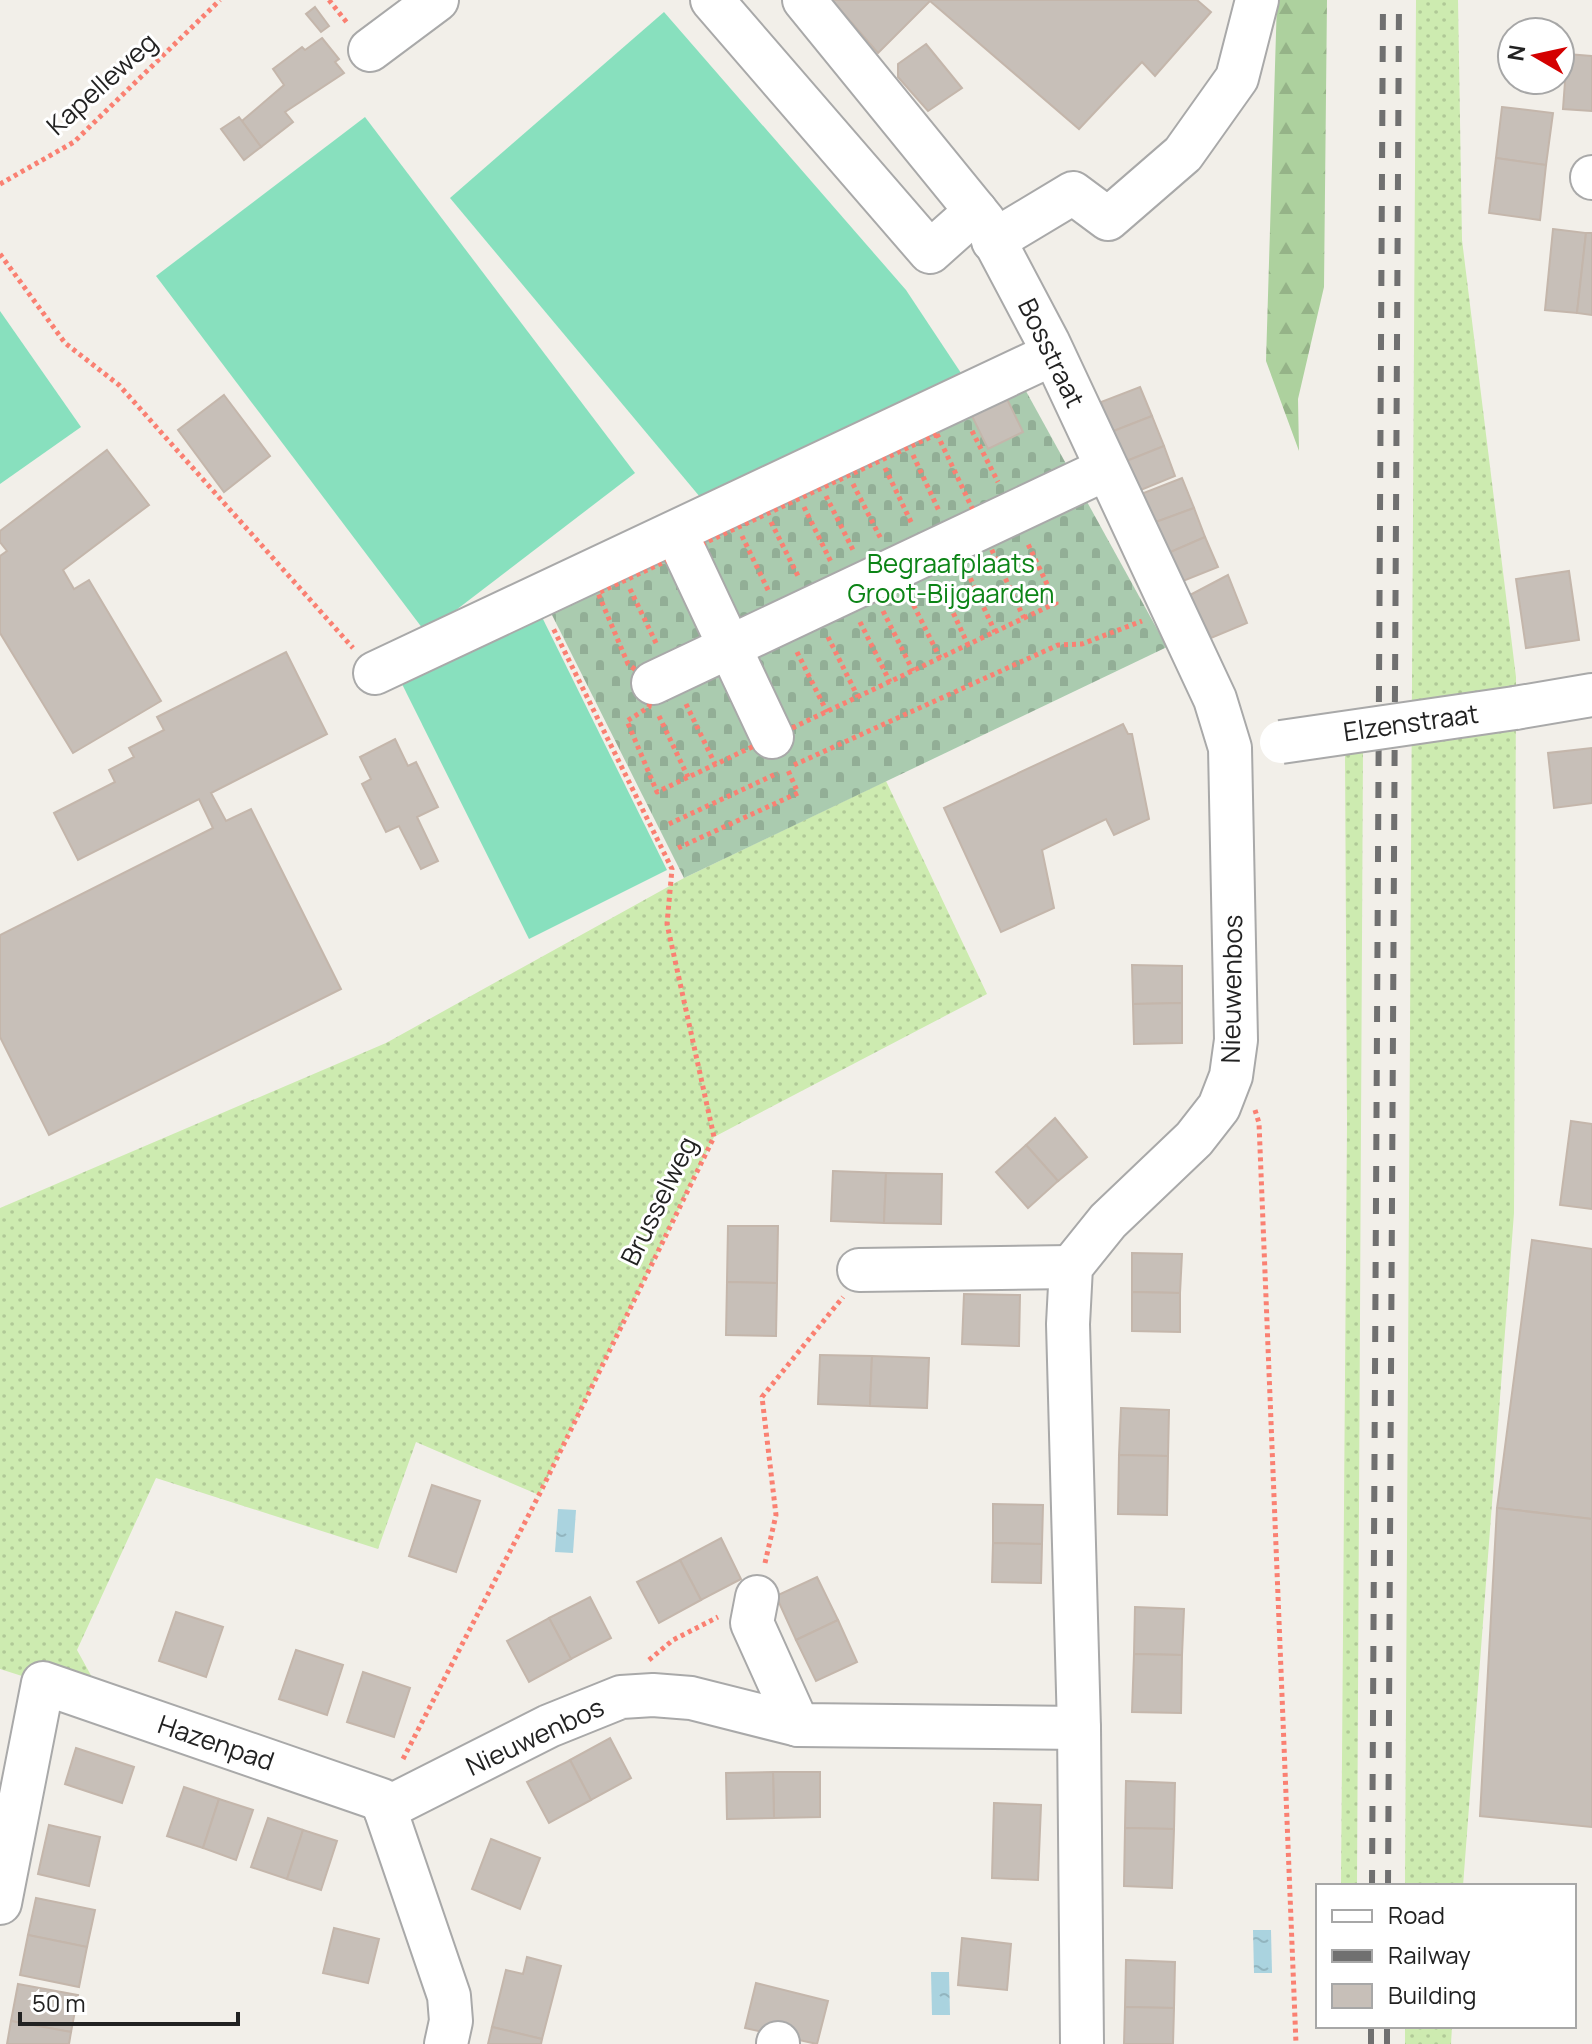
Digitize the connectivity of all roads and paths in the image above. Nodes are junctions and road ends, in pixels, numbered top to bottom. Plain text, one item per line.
1 (220, 0) edge
2 (437, 0) edge
3 (712, 0) edge
4 (804, 0) edge
5 (1257, 0) edge
6 (370, 50) dead end
7 (0, 184) edge
8 (985, 226) junction
9 (0, 254) edge
10 (1053, 354) junction
11 (1106, 469) junction
12 (685, 552) dead end
13 (537, 595) junction
14 (1171, 607) junction
15 (729, 647) junction
16 (375, 673) joint
17 (652, 691) joint
18 (1592, 695) edge
19 (1230, 748) junction
20 (779, 753) junction
21 (688, 777) dead end
22 (669, 824) dead end
23 (678, 848) dead end
24 (1231, 1076) junction
25 (1071, 1267) junction
26 (859, 1270) joint
27 (757, 1597) junction
28 (621, 1697) junction
29 (798, 1725) junction
30 (1079, 1728) junction
31 (383, 1804) junction
32 (0, 1903) edge
33 (446, 2044) edge
34 (1082, 2044) edge
35 (1296, 2044) edge

1 - 7 path, Kapelleweg
2 - 6 street
3 - 8 street
4 - 8 street, Bosstraat
5 - 8 street
8 - 10 street, Bosstraat
9 - 16 path
10 - 11 street, Bosstraat
10 - 13 street
11 - 14 street, Bosstraat
11 - 15 street
12 - 15 street
13 - 16 street
13 - 31 path, Brusselweg
14 - 19 street, Bosstraat
14 - 20 path
15 - 17 street
15 - 20 street
17 - 21 path
18 - 19 street, Elzenstraat, bridge
19 - 24 street, Nieuwenbos
20 - 22 path
20 - 23 path
24 - 25 street, Nieuwenbos
24 - 35 path
25 - 26 street
25 - 30 street
26 - 27 path
27 - 28 path
27 - 29 street
28 - 29 street, Nieuwenbos
28 - 31 street, Nieuwenbos
29 - 30 street, Nieuwenbos
30 - 34 street
31 - 32 street, Hazenpad
31 - 33 street

